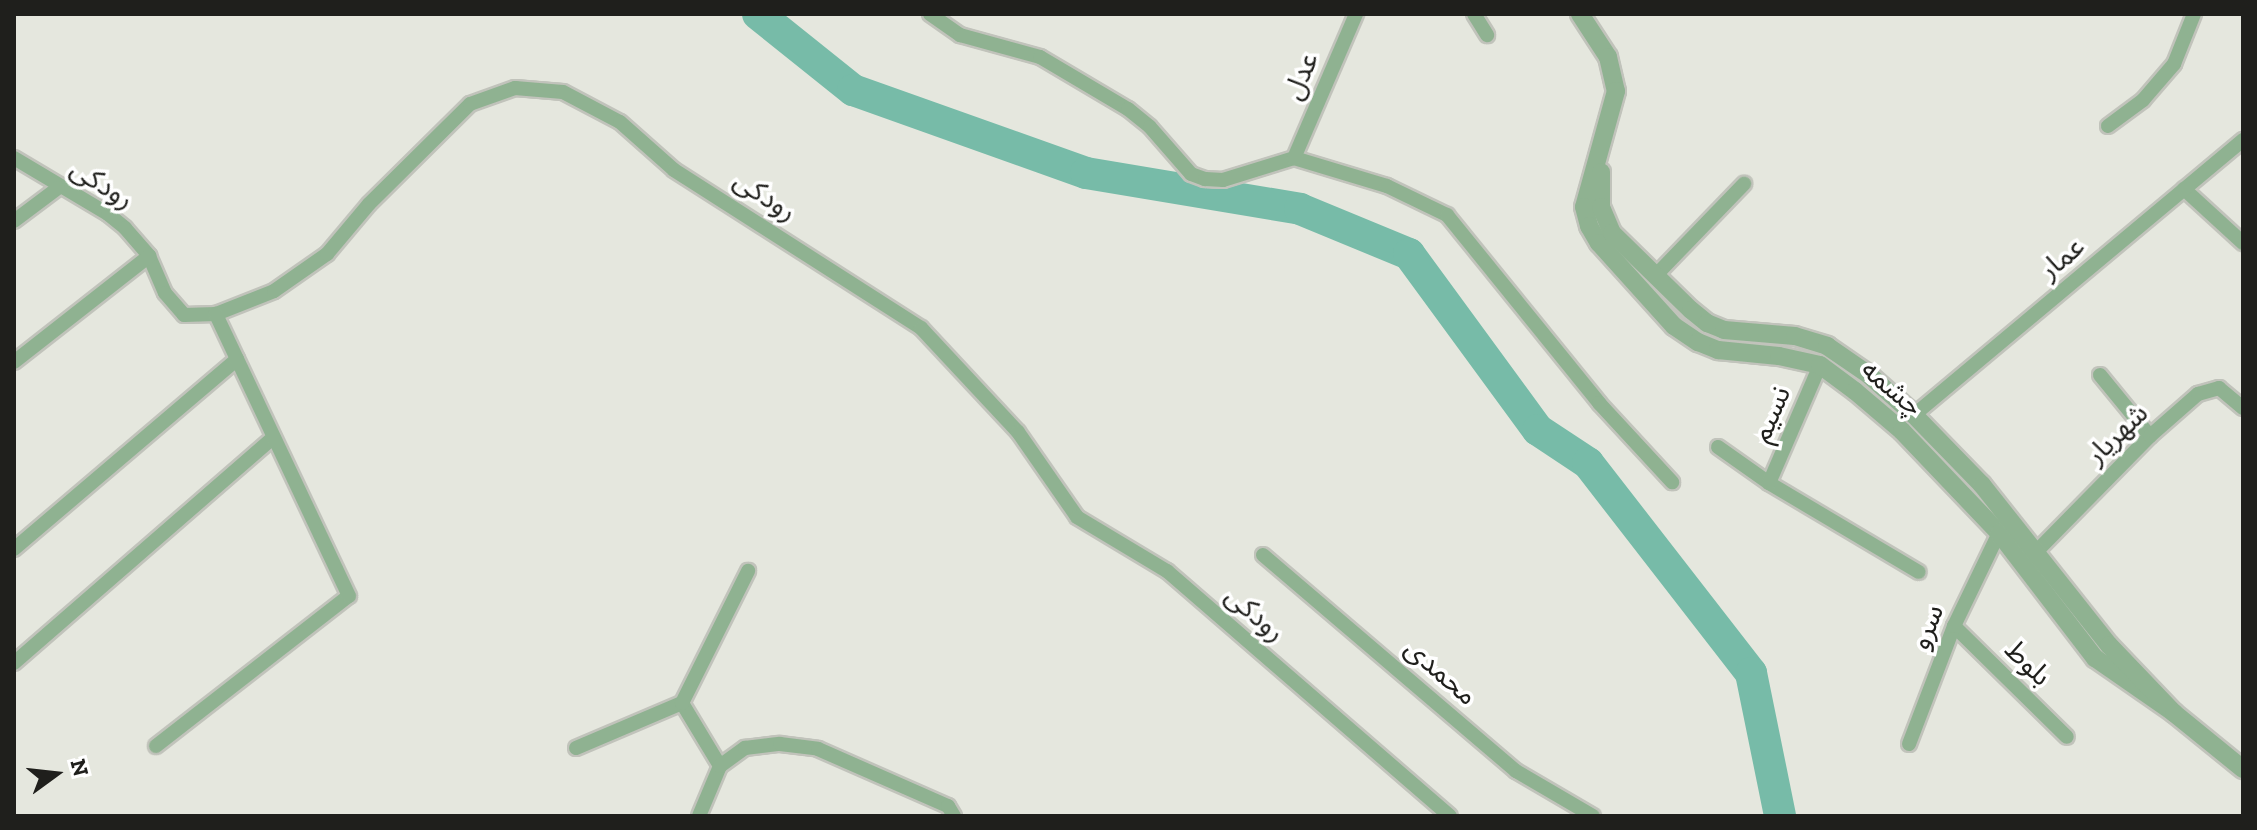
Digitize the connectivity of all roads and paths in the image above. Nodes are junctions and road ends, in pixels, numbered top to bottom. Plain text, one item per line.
1 (930, 14) edge
2 (1356, 14) edge
3 (1474, 14) edge
4 (1580, 14) edge
5 (2194, 14) edge
6 (1487, 35) dead end
7 (2108, 126) dead end
8 (2243, 140) edge
9 (1601, 153) junction
10 (14, 158) edge
11 (1294, 158) junction
12 (1744, 184) dead end
13 (58, 188) junction
14 (2184, 189) junction
15 (14, 221) edge
16 (2243, 243) edge
17 (149, 256) junction
18 (1656, 275) junction
19 (216, 314) junction
20 (237, 359) junction
21 (14, 362) edge
22 (1820, 365) junction
23 (2100, 375) dead end
24 (2243, 408) edge
25 (1914, 415) junction
26 (2150, 436) junction
27 (274, 437) junction
28 (1718, 447) dead end
29 (1672, 482) dead end
30 (1769, 483) junction
31 (1999, 533) junction
32 (14, 549) edge
33 (1263, 555) dead end
34 (2030, 557) junction
35 (748, 571) dead end
36 (1919, 572) dead end
37 (1954, 626) junction
38 (14, 663) edge
39 (682, 703) junction
40 (2067, 737) dead end
41 (1909, 744) dead end
42 (156, 746) dead end
43 (576, 748) dead end
44 (720, 766) junction
45 (2243, 769) edge
46 (699, 816) edge
47 (954, 816) edge
48 (1450, 816) edge
49 (1593, 816) edge

1 - 11 street
2 - 11 street, عدل
3 - 6 street
4 - 9 street, چشمه
5 - 7 street
8 - 14 street, عمار
9 - 18 street, چشمه
9 - 22 street, چشمه
10 - 13 street, رودکی
11 - 29 street
12 - 18 street
13 - 15 street
13 - 17 street, رودکی
14 - 16 street
14 - 25 street, عمار
17 - 19 street, رودکی
17 - 21 street
18 - 25 street, چشمه
19 - 20 street
19 - 48 street, رودکی
20 - 27 street
20 - 32 street
22 - 30 street, نسیم
22 - 31 street, چشمه
23 - 26 street
24 - 26 street, شهریار
25 - 34 street, چشمه
26 - 34 street, شهریار
27 - 38 street
27 - 42 street
28 - 30 street
30 - 36 street
31 - 34 street, چشمه
31 - 37 street, سرو
33 - 49 street, محمدی
34 - 45 street, چشمه
35 - 39 street
37 - 40 street, بلوط
37 - 41 street, سرو
39 - 43 street
39 - 44 street
44 - 46 street
44 - 47 street

